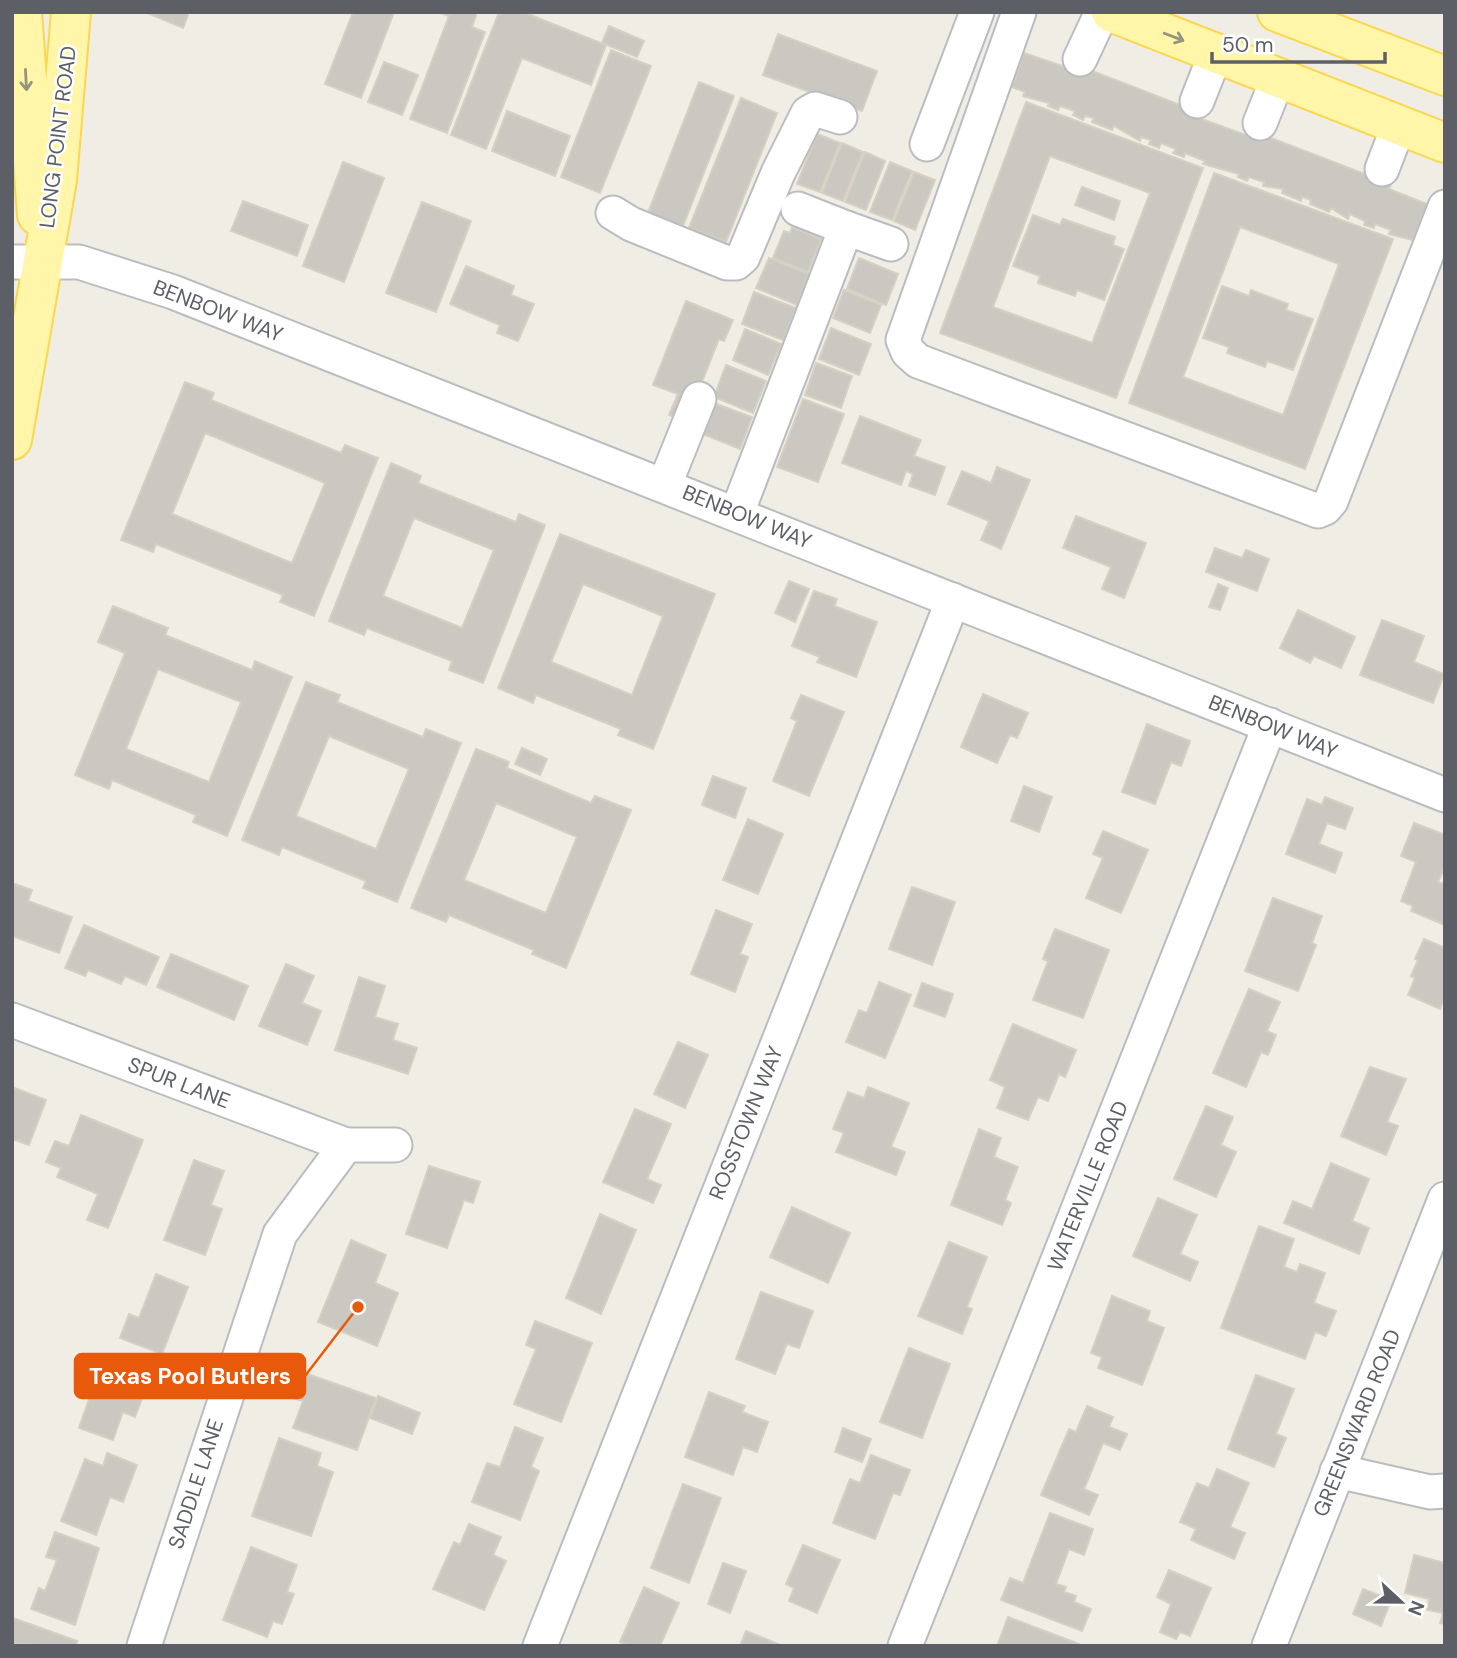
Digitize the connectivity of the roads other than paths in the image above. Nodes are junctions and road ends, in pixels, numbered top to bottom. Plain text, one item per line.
1 (22, 12) edge
2 (71, 12) edge
3 (976, 12) edge
4 (1019, 12) edge
5 (1102, 12) edge
6 (1111, 12) edge
7 (1277, 12) edge
8 (1216, 53) junction
9 (1384, 53) junction
10 (1080, 59) dead end
11 (1445, 76) edge
12 (1278, 78) junction
13 (1197, 101) dead end
14 (1364, 111) junction
15 (840, 117) dead end
16 (1260, 123) dead end
17 (1399, 125) junction
18 (1445, 143) edge
19 (927, 144) dead end
20 (21, 148) edge
21 (1381, 169) dead end
22 (1445, 207) edge
23 (799, 209) dead end
24 (613, 214) dead end
25 (846, 228) junction
26 (891, 244) dead end
27 (27, 262) edge
28 (699, 399) dead end
29 (12, 440) edge
30 (665, 484) junction
31 (737, 513) junction
32 (953, 600) junction
33 (1270, 726) junction
34 (1445, 795) edge
35 (12, 1020) edge
36 (346, 1145) junction
37 (395, 1145) dead end
38 (1445, 1199) edge
39 (1337, 1471) junction
40 (1445, 1491) edge
41 (144, 1646) edge
42 (540, 1646) edge
43 (905, 1646) edge
44 (1269, 1646) edge

1 -> 20 main road, LONG POINT ROAD
2 - 27 main road, LONG POINT ROAD
3 - 19 street
4 - 22 street
5 - 10 street
6 -> 8 main road
7 - 9 main road
8 - 12 main road
8 - 13 street
9 - 11 main road
9 - 14 main road
12 - 14 main road
12 - 16 street
14 - 17 main road
15 - 24 street
17 - 18 main road
17 - 21 street
20 - 27 main road, LONG POINT ROAD
23 - 25 street
25 - 26 street
25 - 31 street
27 - 29 main road, LONG POINT ROAD
27 - 30 street, BENBOW WAY
28 - 30 street
30 - 31 street, BENBOW WAY
31 - 32 street, BENBOW WAY
32 - 33 street, BENBOW WAY
32 - 42 street, ROSSTOWN WAY
33 - 34 street, BENBOW WAY
33 - 43 street, WATERVILLE ROAD
35 - 36 street, SPUR LANE
36 - 37 street
36 - 41 street, SADDLE LANE
38 - 39 street, GREENSWARD ROAD
39 - 40 street
39 - 44 street, GREENSWARD ROAD

